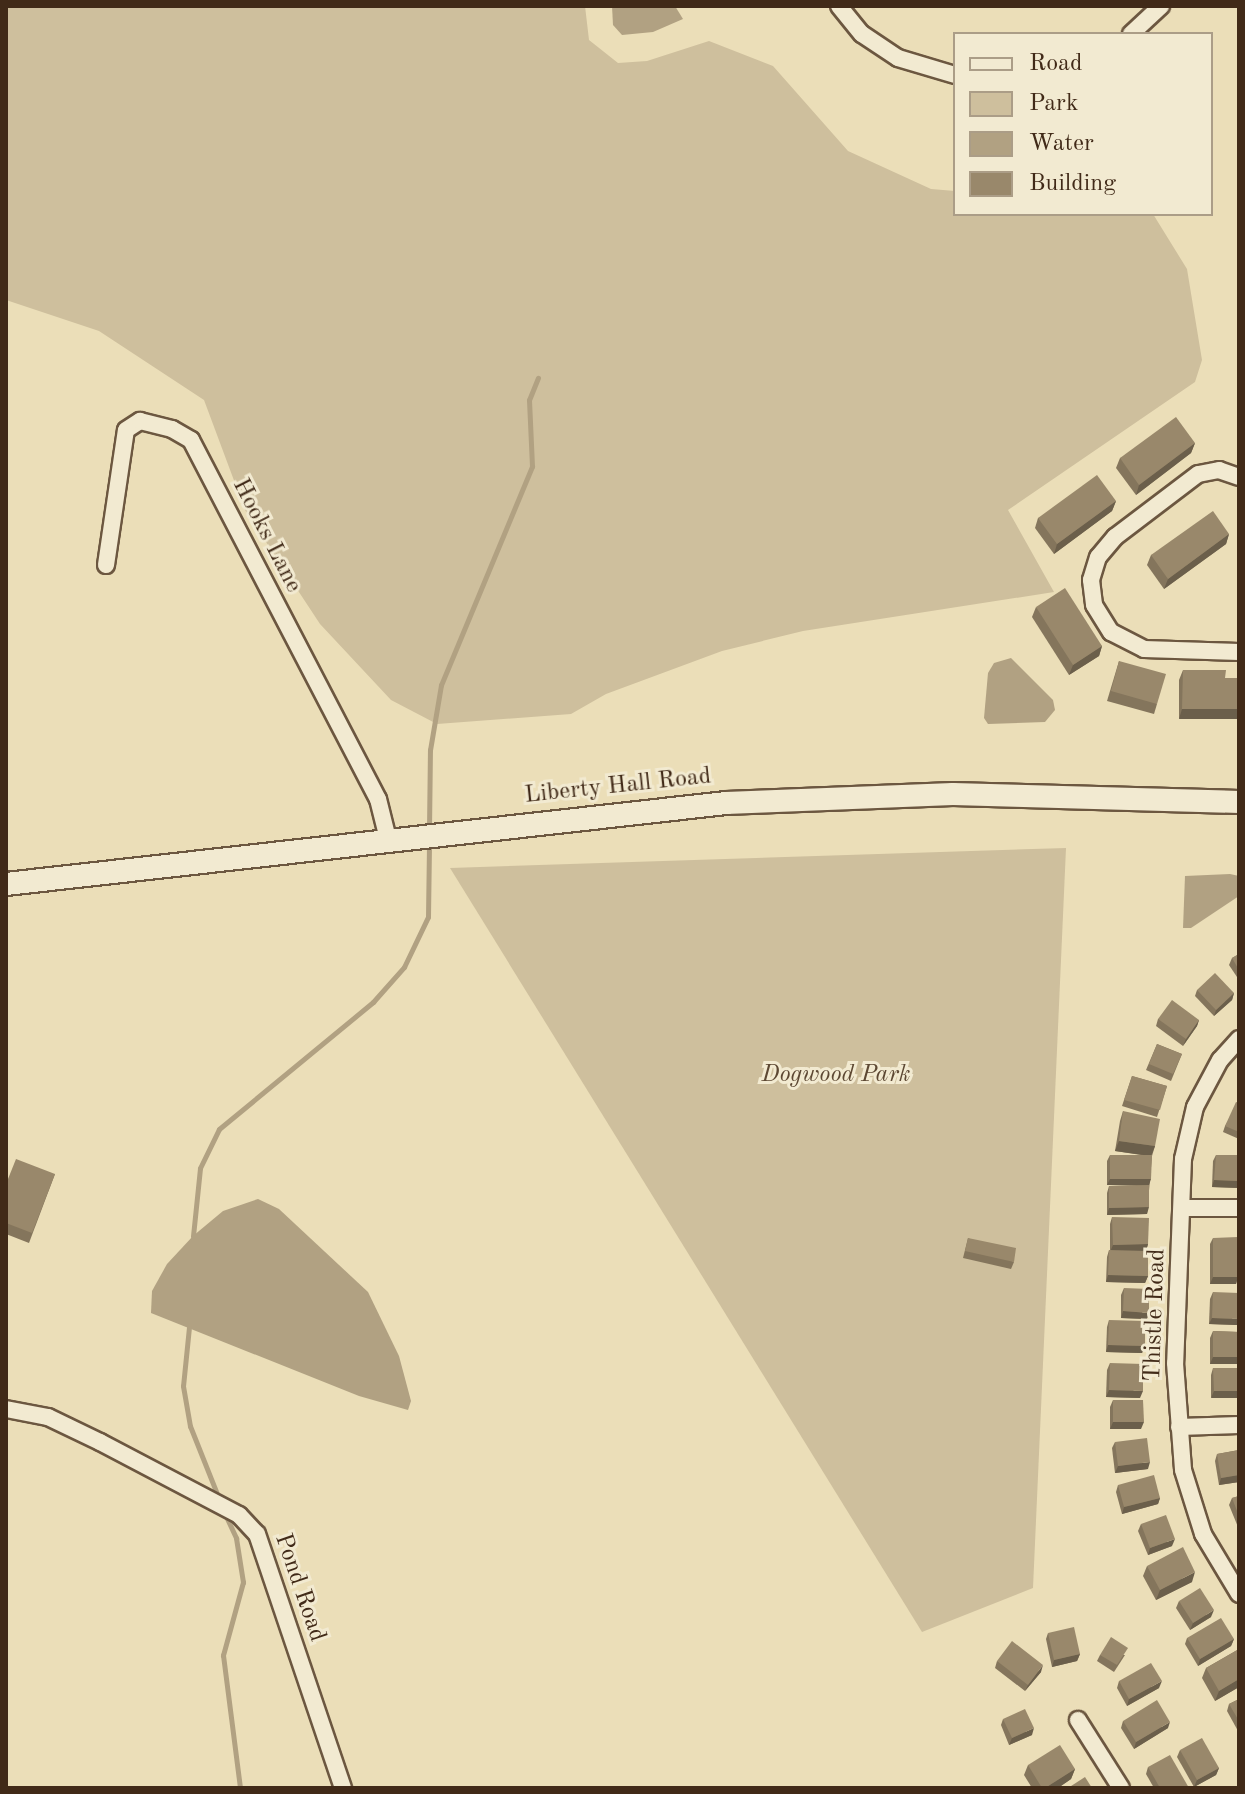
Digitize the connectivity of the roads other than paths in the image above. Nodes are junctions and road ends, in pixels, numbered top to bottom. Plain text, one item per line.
1 (839, 6) edge
2 (1161, 6) edge
3 (1133, 32) edge
4 (953, 74) edge
5 (1239, 477) edge
6 (106, 565) dead end
7 (1239, 652) edge
8 (1239, 802) edge
9 (388, 839) junction
10 (6, 884) edge
11 (1239, 1039) edge
12 (1184, 1208) junction
13 (1239, 1208) edge
14 (6, 1409) edge
15 (1239, 1425) edge
16 (1179, 1427) junction
17 (1239, 1594) edge
18 (1078, 1720) dead end
19 (343, 1788) edge
20 (1121, 1788) edge

1 - 4 street
2 - 3 street
5 - 7 street
6 - 9 street, Hooks Lane
8 - 9 main road, Liberty Hall Road
9 - 10 main road, Liberty Hall Road
11 - 12 street, Thistle Road
12 - 13 street
12 - 16 street, Thistle Road
14 - 19 street, Pond Road
15 - 16 street
16 - 17 street, Thistle Road
18 - 20 street

